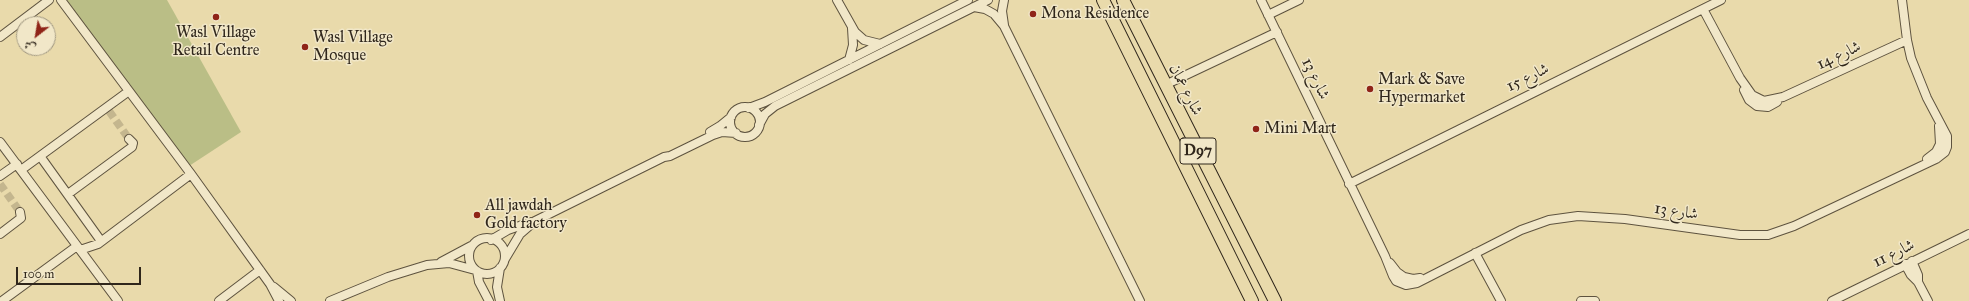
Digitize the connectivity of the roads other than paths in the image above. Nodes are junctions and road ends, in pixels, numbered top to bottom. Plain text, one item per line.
1 (49, 0) edge
2 (61, 0) edge
3 (837, 0) edge
4 (968, 0) edge
5 (988, 0) edge
6 (1004, 0) edge
7 (1103, 0) edge
8 (1123, 0) edge
9 (1261, 0) edge
10 (1299, 0) edge
11 (1721, 0) edge
12 (1902, 0) edge
13 (974, 6) junction
14 (1703, 9) junction
15 (1268, 14) junction
16 (1004, 26) junction
17 (851, 28) junction
18 (1277, 32) junction
19 (0, 37) edge
20 (1907, 40) junction
21 (880, 44) junction
22 (849, 60) junction
23 (1165, 86) junction
24 (129, 91) junction
25 (749, 108) junction
26 (732, 117) junction
27 (759, 125) junction
28 (736, 133) junction
29 (129, 139) dead end
30 (0, 142) edge
31 (40, 156) junction
32 (664, 157) junction
33 (19, 167) junction
34 (191, 174) junction
35 (0, 176) edge
36 (1350, 184) junction
37 (68, 194) junction
38 (20, 212) dead end
39 (535, 221) junction
40 (0, 234) edge
41 (1969, 234) edge
42 (491, 240) junction
43 (101, 241) junction
44 (471, 246) junction
45 (79, 248) junction
46 (1475, 252) junction
47 (505, 259) junction
48 (440, 263) junction
49 (1908, 263) junction
50 (500, 268) junction
51 (260, 270) junction
52 (476, 270) junction
53 (270, 284) junction
54 (336, 299) edge
55 (2, 301) edge
56 (118, 301) edge
57 (219, 301) edge
58 (279, 301) edge
59 (291, 301) edge
60 (330, 301) edge
61 (489, 301) edge
62 (500, 301) edge
63 (1140, 301) edge
64 (1252, 301) edge
65 (1275, 301) edge
66 (1501, 301) edge
67 (1581, 301) edge
68 (1595, 301) edge
69 (1832, 301) edge
70 (1928, 301) edge

1 - 19 street
2 - 24 street
3 - 17 street
4 - 21 street
5 - 13 street
6 - 16 street
7 - 64 main road, شارع عمان / D97
8 - 23 main road, شارع عمان / D97
9 - 15 street, شارع 13
10 - 15 street
11 - 14 street, شارع 15
12 - 20 street, شارع 13
13 - 16 street
13 - 27 street
14 - 20 street, شارع 14
14 - 36 street, شارع 15
15 - 18 street, شارع 13
16 - 63 street
17 - 21 street
17 - 22 street
18 - 23 street
18 - 36 street, شارع 13
20 - 46 street, شارع 13
21 - 22 street
22 - 25 street
23 - 65 main road, شارع عمان / D97
24 - 31 street
24 - 34 street
25 - 26 street
25 - 27 street
26 - 28 street
26 - 32 street
27 - 28 street
28 - 32 street
29 - 37 street
30 - 33 street
31 - 33 street
31 - 37 street
32 - 39 street
33 - 35 street
33 - 45 street
34 - 43 street
34 - 51 street
36 - 46 street, شارع 13
37 - 43 street
38 - 40 street
39 - 42 street
39 - 47 street
41 - 49 street, شارع 11
42 - 44 street
42 - 47 street
43 - 45 street
44 - 48 street
44 - 52 street
45 - 55 street
45 - 56 street
46 - 66 street
47 - 50 street
48 - 52 street
48 - 54 street
49 - 69 street, شارع 11
49 - 70 street
50 - 52 street
50 - 62 street
51 - 53 street
51 - 57 street
52 - 61 street
53 - 58 street
53 - 59 street
54 - 60 street
67 - 68 street

